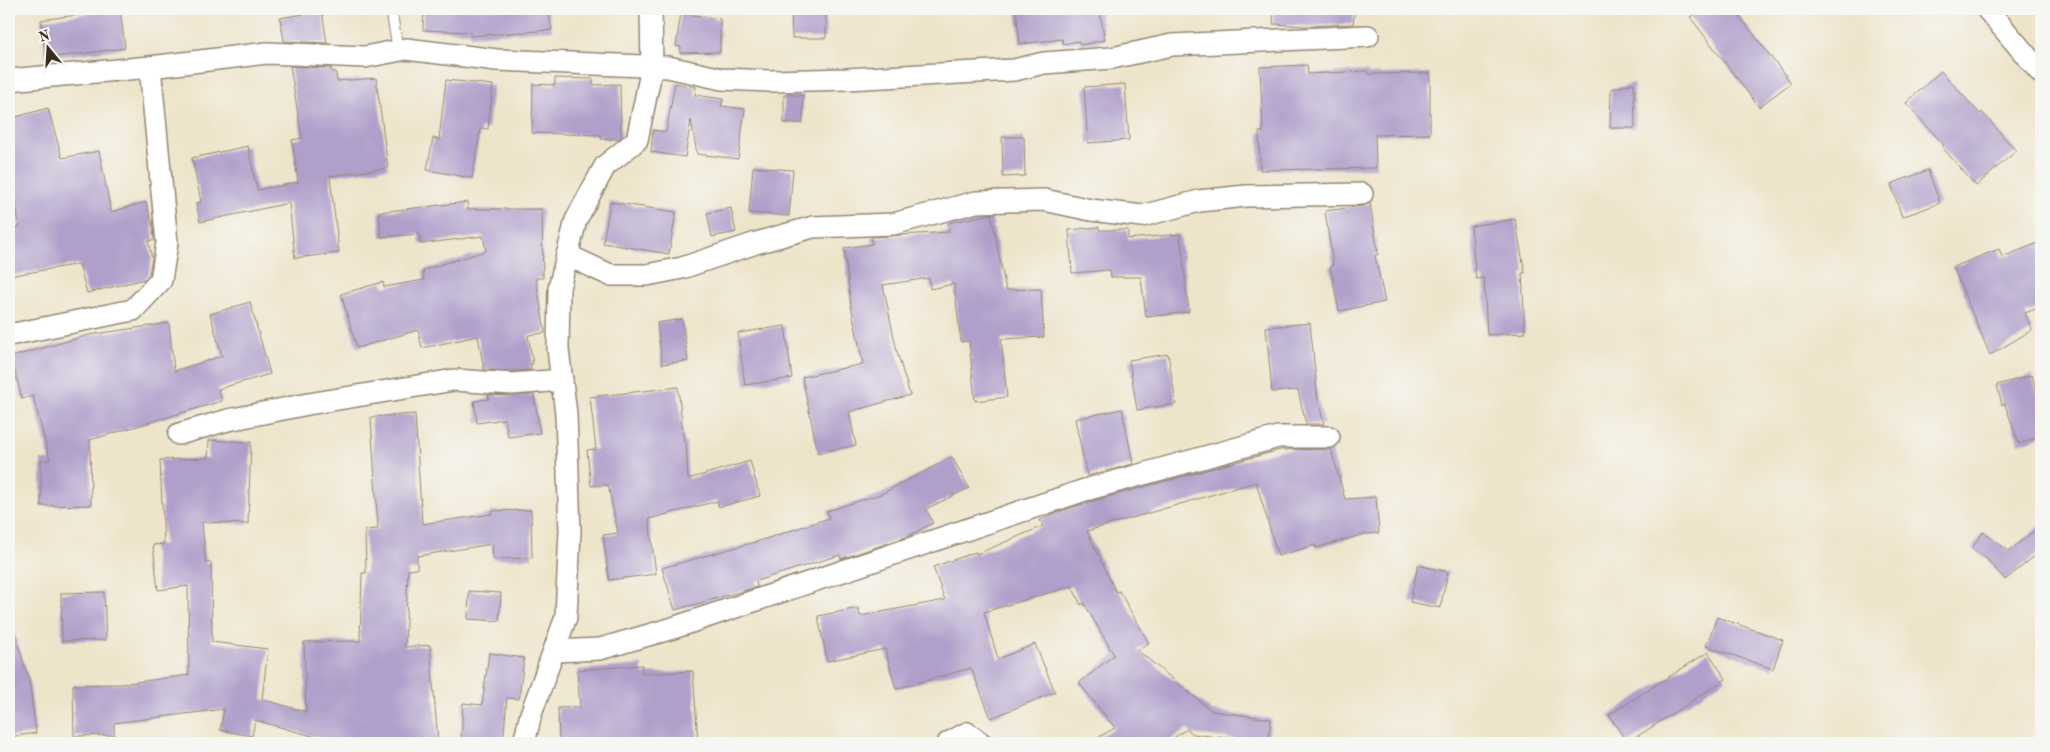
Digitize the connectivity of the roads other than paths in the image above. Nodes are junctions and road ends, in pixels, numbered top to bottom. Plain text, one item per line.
1 (391, 9) edge
2 (651, 9) edge
3 (1997, 12) edge
4 (1368, 36) dead end
5 (398, 50) junction
6 (150, 67) junction
7 (652, 67) junction
8 (2041, 73) edge
9 (9, 80) edge
10 (1362, 194) dead end
11 (568, 254) junction
12 (9, 335) edge
13 (562, 380) junction
14 (180, 434) dead end
15 (1329, 437) dead end
16 (554, 651) junction
17 (524, 743) edge
18 (948, 743) edge
19 (981, 743) edge

1 - 5 lane
2 - 7 street
3 - 8 street
4 - 7 street
5 - 6 street
5 - 7 street
6 - 9 street
6 - 12 street
7 - 11 street
10 - 11 street
11 - 13 street
13 - 14 street
13 - 16 street
15 - 16 street
16 - 17 street
18 - 19 street

